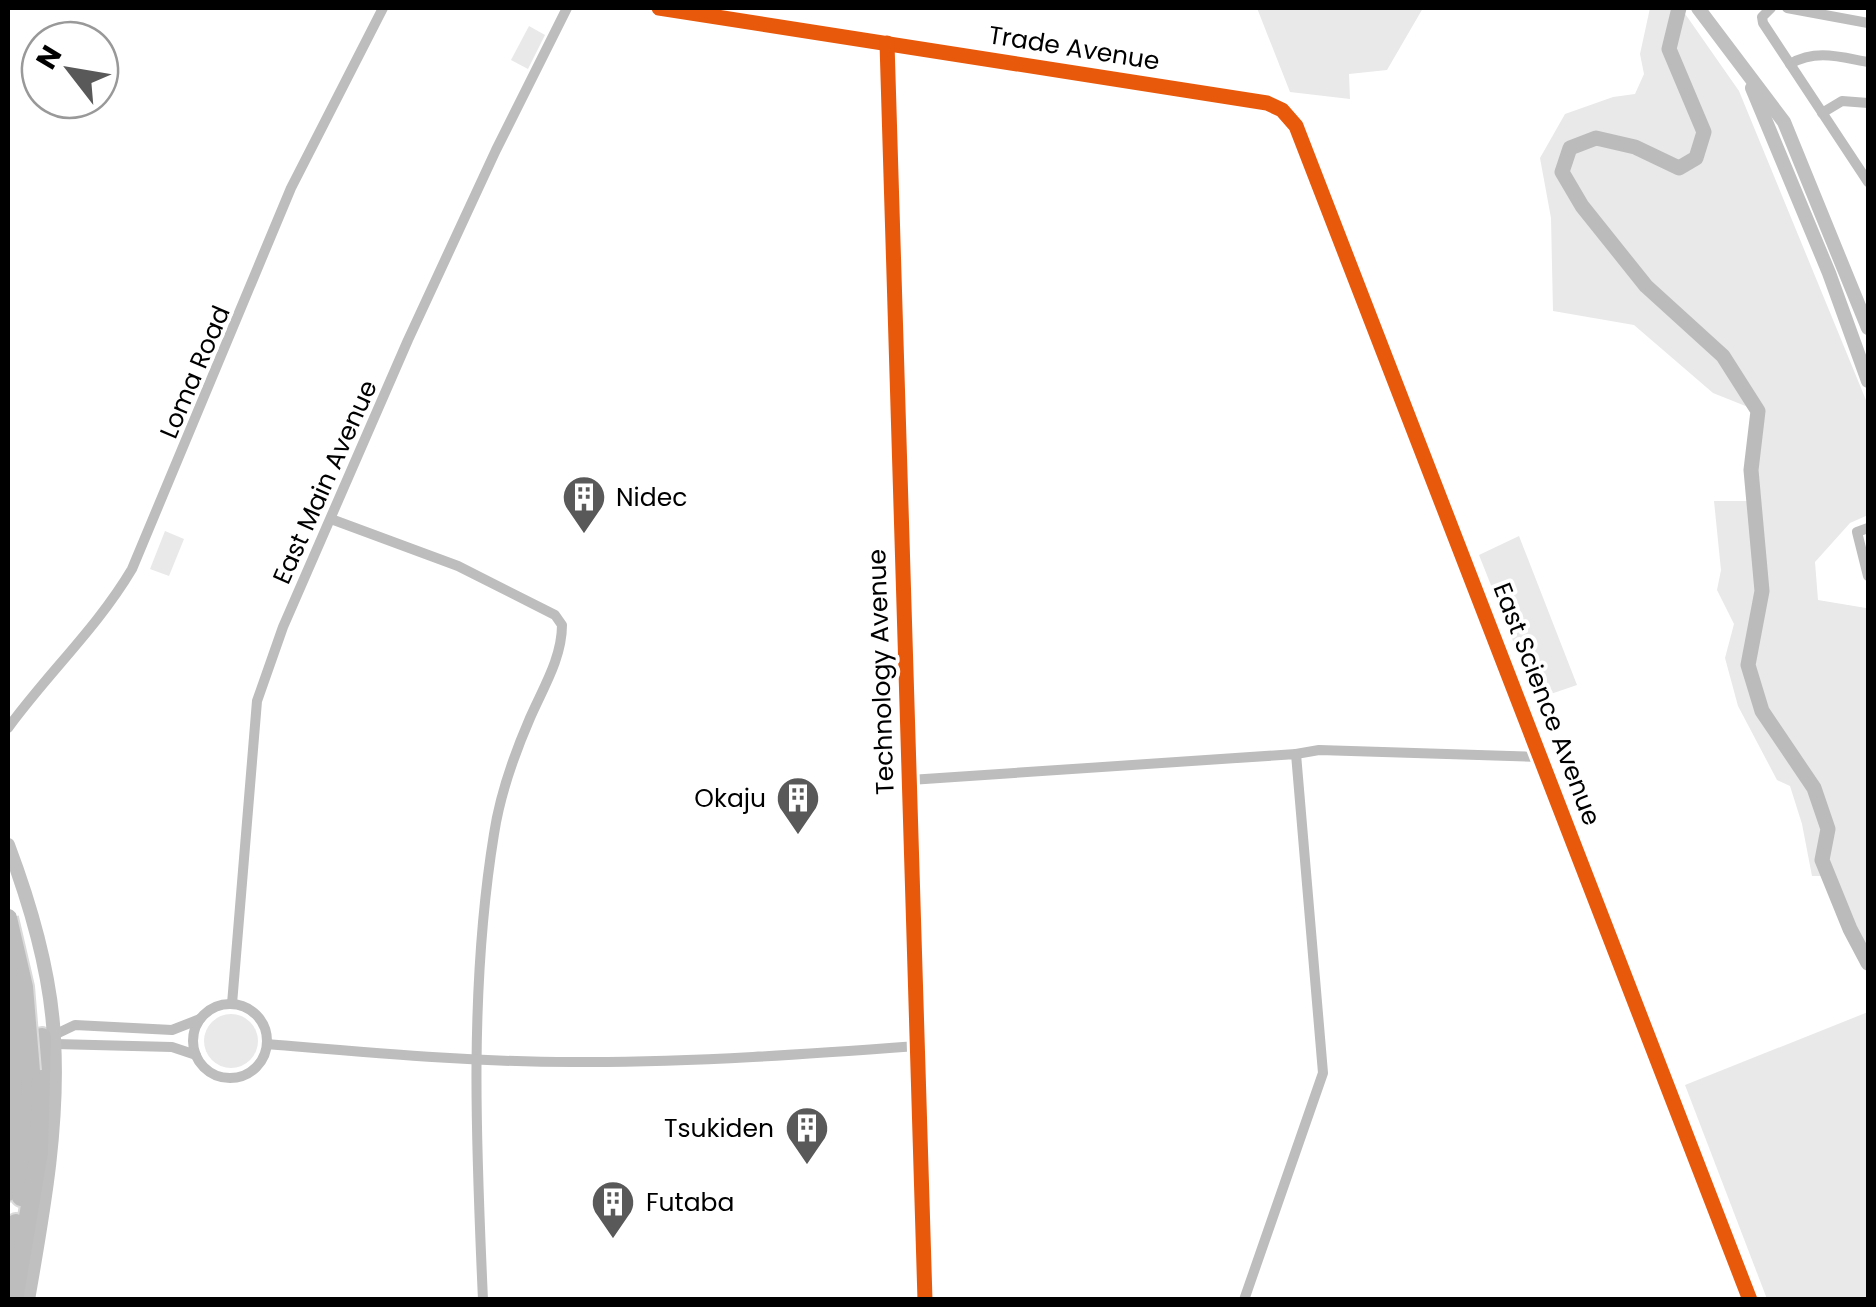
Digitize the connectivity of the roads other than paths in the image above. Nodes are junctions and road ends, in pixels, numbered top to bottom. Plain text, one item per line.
1 (382, 8) edge
2 (567, 8) edge
3 (659, 8) edge
4 (1698, 8) edge
5 (1769, 8) edge
6 (1787, 8) edge
7 (1868, 22) edge
8 (887, 43) junction
9 (1868, 62) edge
10 (1742, 64) junction
11 (1790, 64) junction
12 (1868, 103) edge
13 (1822, 113) junction
14 (1296, 126) joint
15 (1868, 182) edge
16 (1868, 328) edge
17 (1868, 381) edge
18 (331, 519) junction
19 (1868, 528) edge
20 (1868, 576) edge
21 (8, 728) edge
22 (1296, 754) junction
23 (1539, 757) junction
24 (910, 780) junction
25 (8, 845) edge
26 (8, 918) edge
27 (8, 972) edge
28 (232, 1004) junction
29 (201, 1018) junction
30 (48, 1041) junction
31 (8, 1044) edge
32 (267, 1044) junction
33 (917, 1046) junction
34 (196, 1055) junction
35 (476, 1060) junction
36 (18, 1066) edge
37 (8, 1192) edge
38 (8, 1266) edge
39 (14, 1300) edge
40 (28, 1300) edge
41 (484, 1300) edge
42 (925, 1300) edge
43 (1244, 1300) edge
44 (1750, 1300) edge

1 - 21 street, Loma Road
2 - 18 street, East Main Avenue
3 - 8 street, Trade Avenue
4 - 10 main road
5 - 11 street
6 - 7 street
8 - 14 street, Trade Avenue
8 - 24 street, Technology Avenue
9 - 11 street
10 - 16 main road
10 - 17 main road
11 - 13 street
12 - 13 street
13 - 15 street
14 - 23 street, East Science Avenue
18 - 28 street, East Main Avenue
18 - 35 street
19 - 20 street
22 - 23 street
22 - 24 street
22 - 43 street
23 - 44 street, East Science Avenue
24 - 33 street, Technology Avenue
25 - 30 main road
26 - 36 highway, bridge
27 - 36 highway, bridge
28 - 29 street
28 - 32 street
29 - 30 street
29 - 34 street
30 - 31 main road
30 - 34 street
30 - 36 main road
30 - 39 highway
30 - 40 main road
32 - 34 street
32 - 35 street
33 - 35 street
33 - 42 street, Technology Avenue
35 - 41 street
36 - 37 highway
36 - 38 highway

